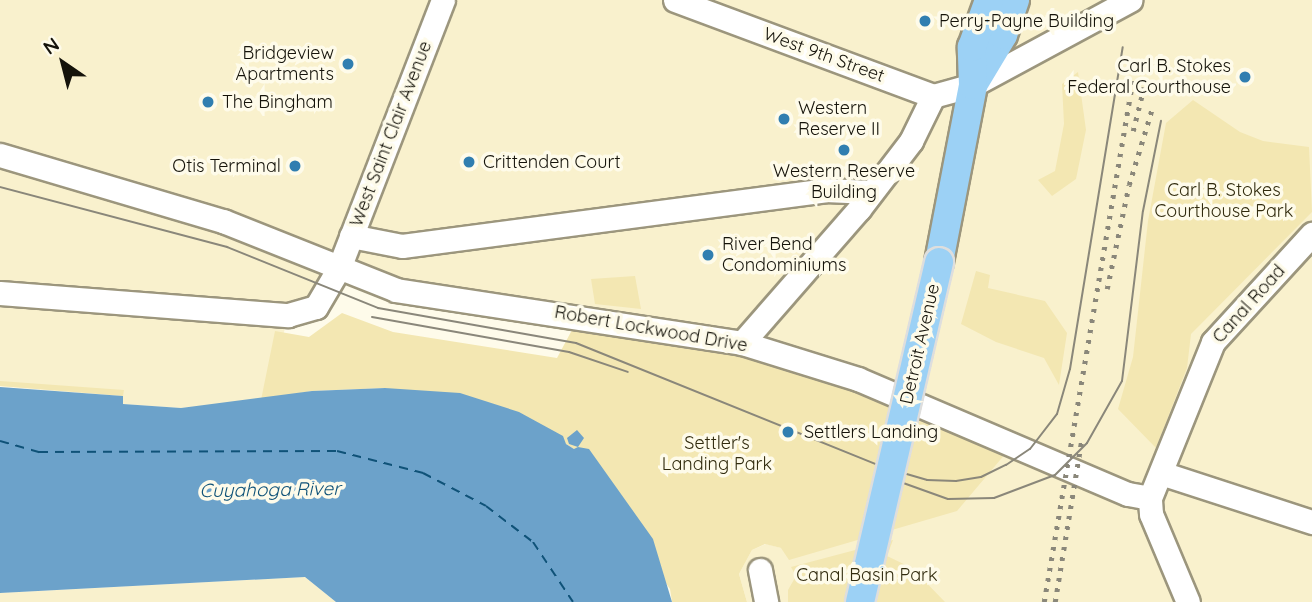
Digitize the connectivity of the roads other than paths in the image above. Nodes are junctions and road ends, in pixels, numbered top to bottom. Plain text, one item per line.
1 (443, 0) edge
2 (676, 0) edge
3 (989, 0) edge
4 (1015, 0) edge
5 (1130, 0) edge
6 (730, 10) edge
7 (973, 85) junction
8 (933, 96) junction
9 (0, 155) edge
10 (870, 192) junction
11 (1312, 234) edge
12 (351, 236) junction
13 (338, 268) junction
14 (0, 293) edge
15 (742, 343) junction
16 (1161, 473) junction
17 (1150, 498) junction
18 (1312, 522) edge
19 (760, 570) dead end
20 (765, 602) edge
21 (860, 602) edge
22 (1188, 602) edge

1 - 12 street, West Saint Clair Avenue
2 - 6 street, West 9th Street
3 - 7 main road
4 - 7 main road
5 - 7 street
6 - 8 street, West 9th Street
7 - 8 street
7 - 21 main road, Detroit Avenue, bridge
8 - 10 street
9 - 13 street, Robert Lockwood Drive
10 - 12 street
10 - 15 street
11 - 16 street, Canal Road
12 - 13 street, West Saint Clair Avenue
13 - 14 street, West Saint Clair Avenue
13 - 15 street, Robert Lockwood Drive
15 - 17 street, Robert Lockwood Drive
16 - 17 street, Canal Road
16 - 18 street
17 - 22 street
19 - 20 street

